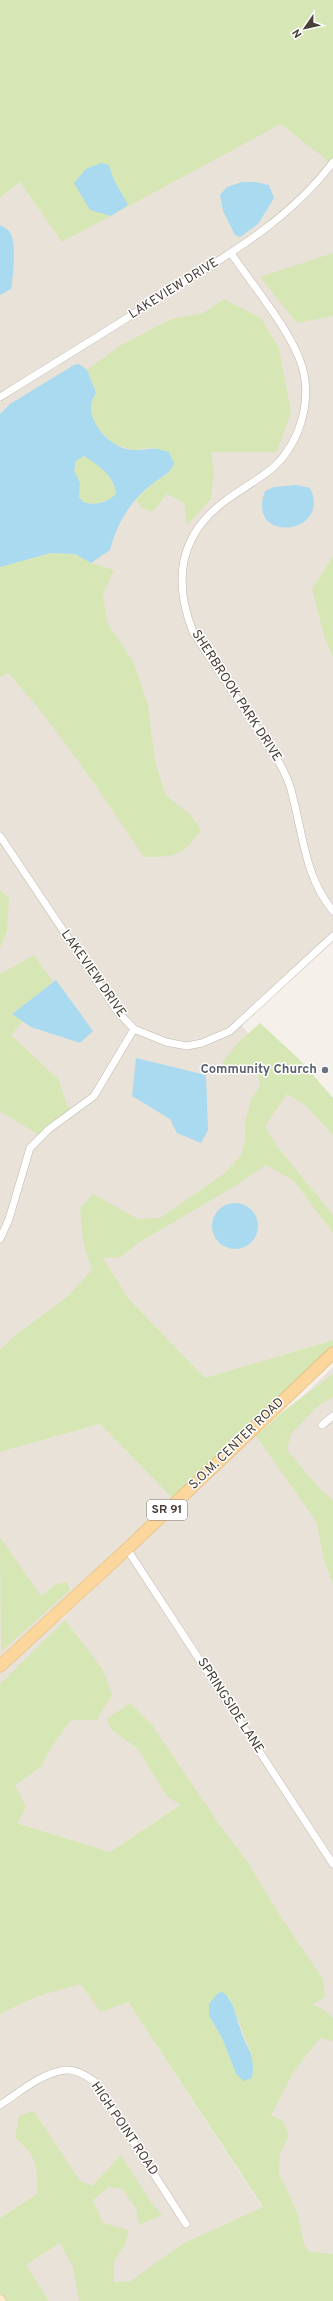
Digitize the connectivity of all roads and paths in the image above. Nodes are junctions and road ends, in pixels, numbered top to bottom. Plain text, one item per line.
1 (333, 162) edge
2 (231, 253) junction
3 (0, 398) edge
4 (0, 836) edge
5 (333, 911) edge
6 (333, 936) edge
7 (134, 1029) junction
8 (0, 1239) edge
9 (333, 1352) edge
10 (333, 1416) edge
11 (322, 1425) dead end
12 (127, 1549) junction
13 (0, 1666) edge
14 (333, 1864) edge
15 (0, 2105) edge
16 (186, 2224) dead end

1 - 2 street, LAKEVIEW DRIVE
2 - 3 street, LAKEVIEW DRIVE
2 - 5 street, SHERBROOK PARK DRIVE
4 - 7 street, LAKEVIEW DRIVE
6 - 7 street, LAKEVIEW DRIVE
7 - 8 street
9 - 12 main road, S.O.M. CENTER ROAD / SR 91
10 - 11 street
12 - 13 main road, S.O.M. CENTER ROAD / SR 91
12 - 14 street, SPRINGSIDE LANE
15 - 16 street, HIGH POINT ROAD

